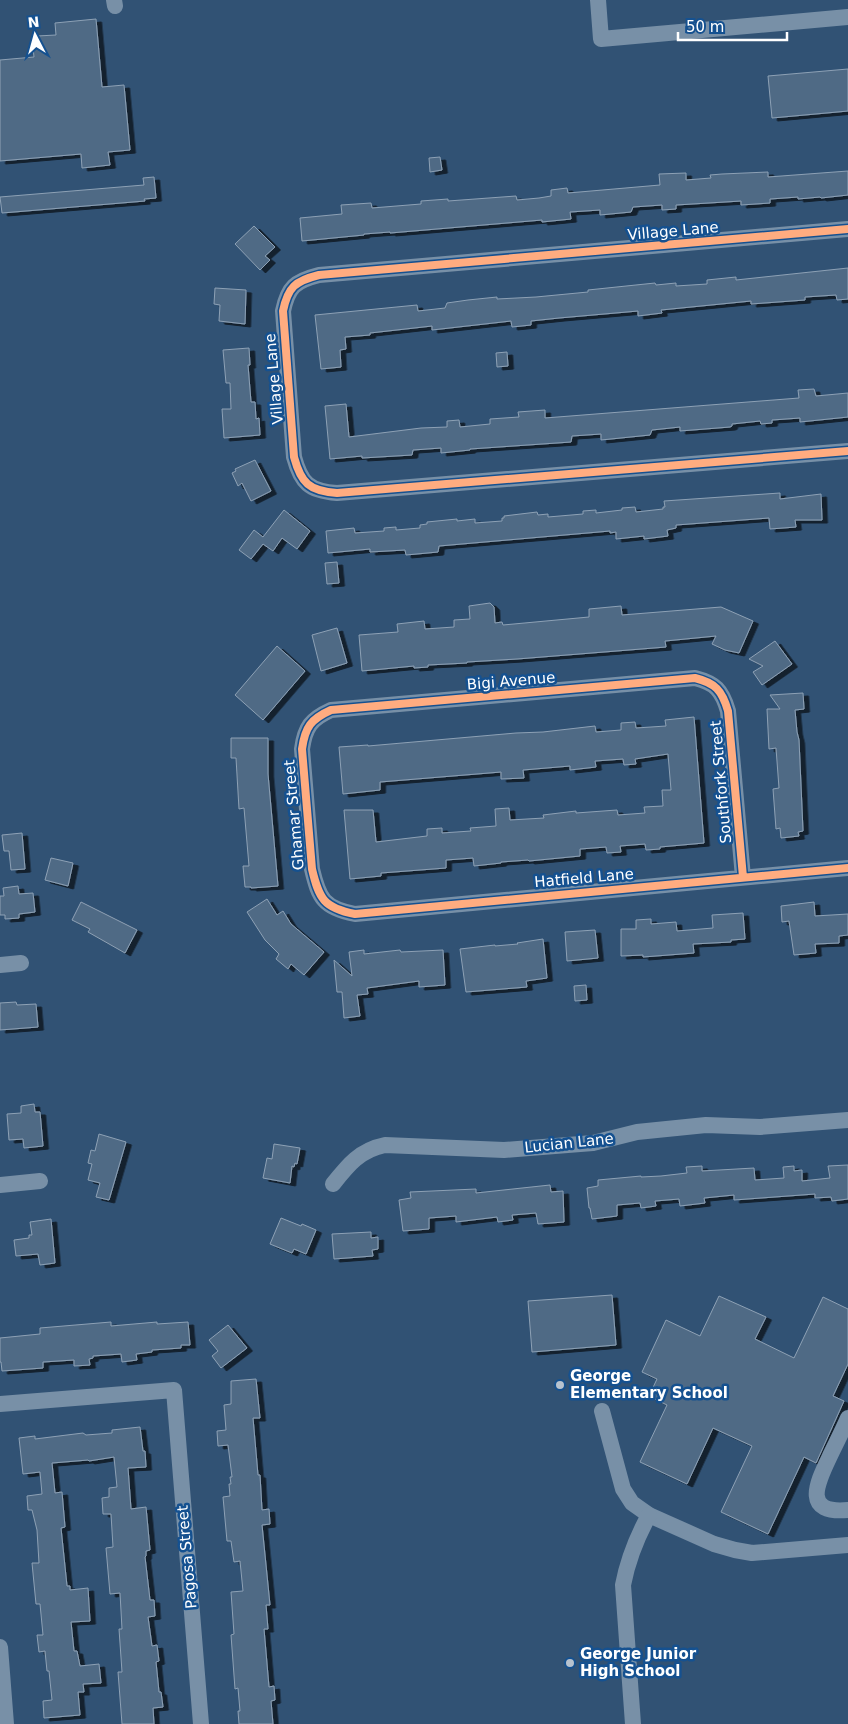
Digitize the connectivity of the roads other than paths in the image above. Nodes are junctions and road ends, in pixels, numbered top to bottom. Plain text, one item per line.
1 (598, 0) edge
2 (848, 17) edge
3 (848, 229) edge
4 (848, 451) edge
5 (717, 688) joint
6 (310, 724) joint
7 (848, 868) edge
8 (743, 877) junction
9 (324, 902) joint
10 (21, 963) dead end
11 (0, 965) edge
12 (848, 1120) edge
13 (40, 1181) dead end
14 (333, 1184) dead end
15 (0, 1185) edge
16 (0, 1404) edge
17 (602, 1411) dead end
18 (848, 1418) edge
19 (848, 1510) edge
20 (649, 1514) junction
21 (848, 1545) edge
22 (0, 1647) edge
23 (6, 1724) edge
24 (201, 1724) edge
25 (633, 1724) edge

1 - 2 street
3 - 4 street, Village Lane
5 - 6 street, Bigi Avenue
5 - 8 street, Southfork Street
6 - 9 street, Ghamar Street
7 - 8 street, Hatfield Lane
8 - 9 street, Hatfield Lane
10 - 11 street
12 - 14 street, Lucian Lane
13 - 15 street
16 - 24 street, Pagosa Street
17 - 20 street
18 - 19 street
20 - 21 street
20 - 25 street
22 - 23 street

